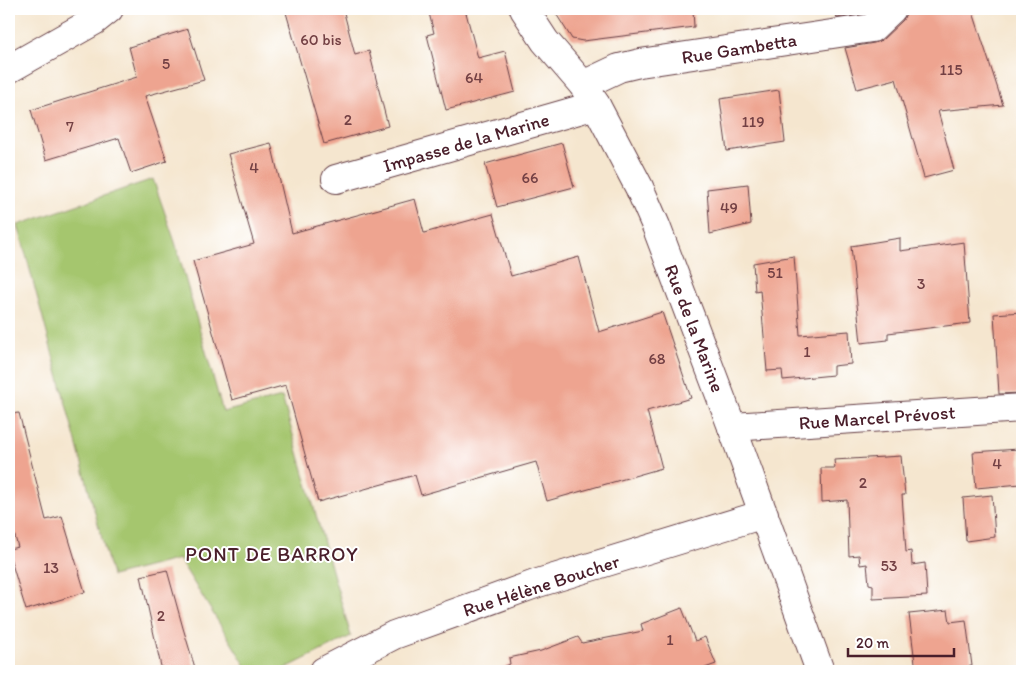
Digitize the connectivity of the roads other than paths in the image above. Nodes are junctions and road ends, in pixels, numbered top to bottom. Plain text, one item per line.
1 (110, 9) edge
2 (524, 9) edge
3 (892, 9) edge
4 (9, 69) edge
5 (590, 95) junction
6 (336, 178) dead end
7 (1022, 408) edge
8 (732, 427) junction
9 (764, 514) junction
10 (324, 671) edge
11 (820, 671) edge

1 - 4 street
2 - 5 street, Rue de la Marine
3 - 5 street, Rue Gambetta
5 - 6 street, Impasse de la Marine
5 - 8 street, Rue de la Marine
7 - 8 street, Rue Marcel Prévost
8 - 9 street, Rue de la Marine
9 - 10 street, Rue Hélène Boucher
9 - 11 street, Rue de la Marine

